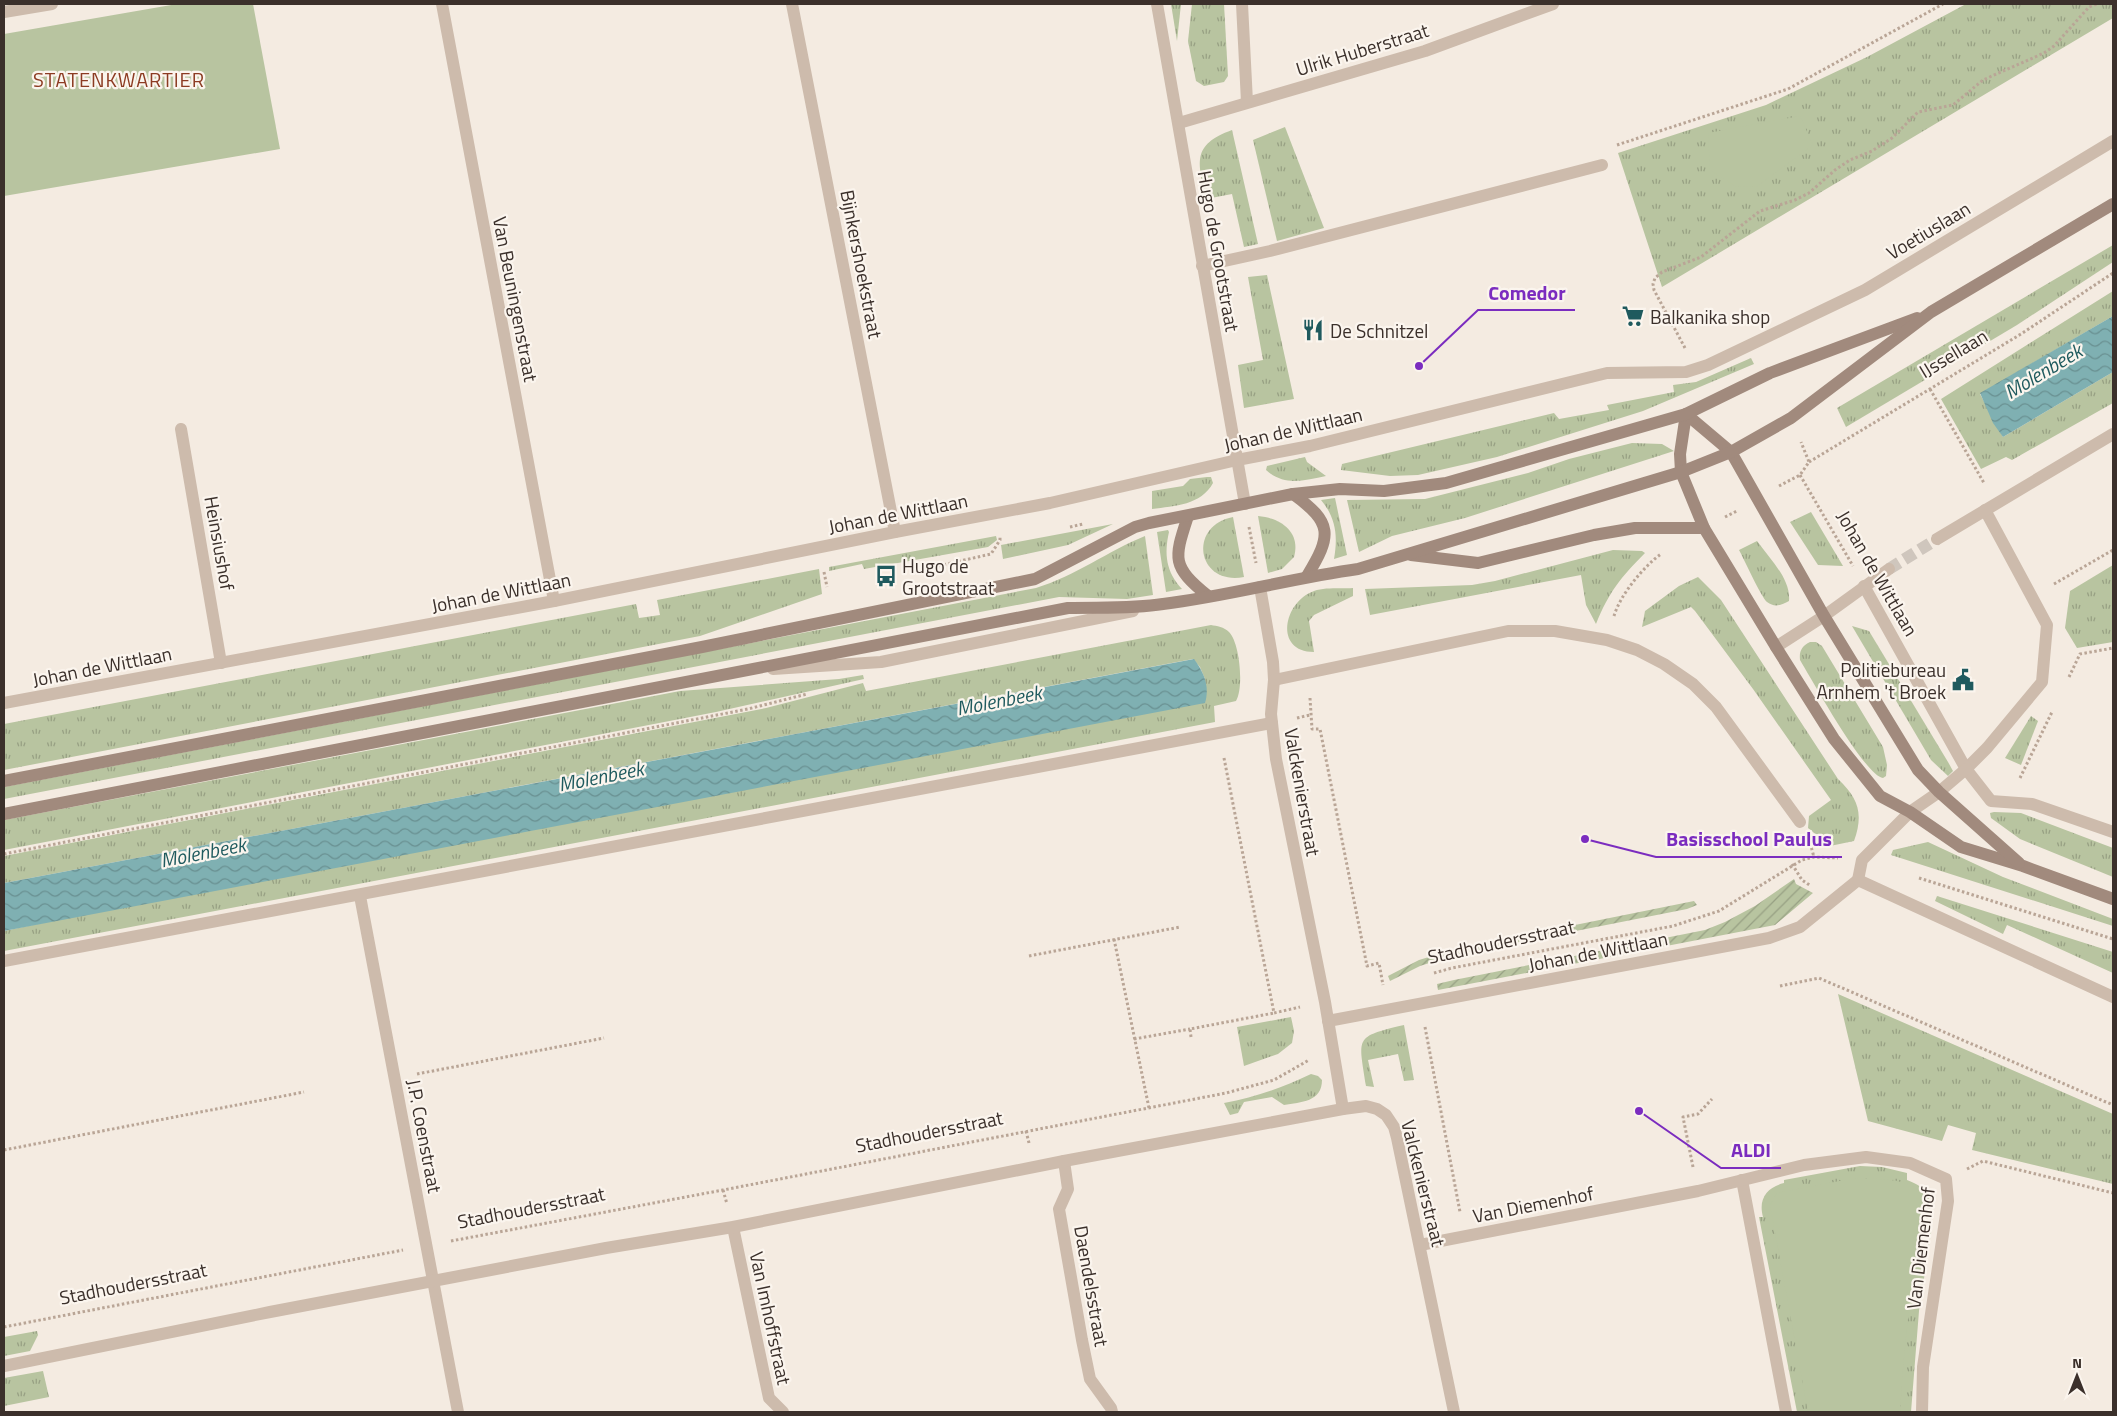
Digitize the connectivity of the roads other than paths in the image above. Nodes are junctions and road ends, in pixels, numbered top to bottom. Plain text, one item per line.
1 (52, 4) edge
2 (442, 4) edge
3 (792, 4) edge
4 (1157, 4) edge
5 (1242, 4) edge
6 (1554, 4) edge
7 (4, 12) edge
8 (1247, 102) junction
9 (1179, 123) junction
10 (2113, 141) edge
11 (1602, 164) road end
12 (2113, 204) edge
13 (1202, 266) junction
14 (1931, 312) junction
15 (1757, 342) joint
16 (1686, 414) junction
17 (181, 429) dead end
18 (2113, 434) edge
19 (1731, 452) junction
20 (1237, 460) junction
21 (1681, 472) junction
22 (1293, 494) junction
23 (1246, 504) junction
24 (1991, 507) junction
25 (1188, 516) junction
26 (1704, 528) junction
27 (895, 532) junction
28 (1937, 539) tunnel mouth
29 (1406, 554) junction
30 (1889, 569) tunnel mouth
31 (1307, 576) junction
32 (1864, 586) junction
33 (1260, 587) junction
34 (1208, 596) junction
35 (554, 601) junction
36 (1162, 605) junction
37 (1824, 616) junction
38 (1776, 647) junction
39 (222, 663) junction
40 (741, 672) junction
41 (1274, 680) junction
42 (4, 703) edge
43 (1272, 723) junction
44 (1966, 769) junction
45 (4, 781) edge
46 (1939, 792) junction
47 (1910, 812) junction
48 (4, 814) edge
49 (1800, 822) dead end
50 (2113, 832) edge
51 (2023, 866) junction
52 (1858, 880) junction
53 (360, 896) junction
54 (2113, 900) edge
55 (4, 961) edge
56 (2113, 997) edge
57 (1328, 1021) junction
58 (1343, 1109) junction
59 (1064, 1161) junction
60 (1742, 1180) junction
61 (732, 1227) junction
62 (1420, 1245) junction
63 (434, 1281) junction
64 (4, 1366) edge
65 (458, 1412) edge
66 (783, 1412) edge
67 (1112, 1412) edge
68 (1454, 1412) edge
69 (1786, 1412) edge
70 (1922, 1412) edge

1 - 7 street
2 - 35 street, Van Beuningenstraat
3 - 27 street, Bijnkershoekstraat
4 - 9 street, Hugo de Grootstraat
5 - 8 street
6 - 8 street, Ulrik Huberstraat
8 - 9 street, Ulrik Huberstraat
9 - 13 street, Hugo de Grootstraat
10 - 15 street, Voetiuslaan
11 - 13 street
12 - 14 main road
13 - 20 street, Hugo de Grootstraat
14 - 16 main road
14 - 19 main road
15 - 20 street, Johan de Wittlaan
16 - 19 main road
16 - 21 main road
16 - 22 main road
17 - 39 street, Heinsiushof
18 - 24 street
19 - 21 main road
19 - 37 main road
20 - 23 street, Hugo de Grootstraat
20 - 27 street, Johan de Wittlaan
21 - 26 main road
21 - 29 main road
22 - 23 main road
22 - 31 main road
23 - 25 main road
24 - 28 street
24 - 44 street
25 - 34 main road
25 - 45 main road
26 - 29 main road
26 - 38 main road
27 - 35 street, Johan de Wittlaan
29 - 31 main road
30 - 32 street
31 - 33 main road
32 - 37 street
32 - 44 street, Johan de Wittlaan
33 - 34 main road
33 - 41 street, Valckenierstraat
34 - 36 main road
35 - 39 street, Johan de Wittlaan
36 - 40 street
36 - 40 main road
37 - 38 street
37 - 46 main road
38 - 47 main road
39 - 42 street, Johan de Wittlaan
40 - 48 main road
41 - 43 street, Valckenierstraat
41 - 49 street
43 - 53 street
43 - 57 street, Valckenierstraat
44 - 46 street
44 - 50 street, Johan de Wittlaan
46 - 47 street
46 - 51 main road
47 - 51 main road
47 - 52 street
51 - 54 main road
52 - 56 street
52 - 57 street, Johan de Wittlaan
53 - 55 street
53 - 63 street, J.P. Coenstraat
57 - 58 street, Valckenierstraat
58 - 59 street
58 - 62 street, Valckenierstraat
59 - 61 street
59 - 67 street, Daendelsstraat
60 - 62 street, Van Diemenhof
60 - 69 street
60 - 70 street, Van Diemenhof
61 - 63 street
61 - 66 street, Van Imhoffstraat
62 - 68 street, Valckenierstraat
63 - 64 street
63 - 65 street, J.P. Coenstraat

